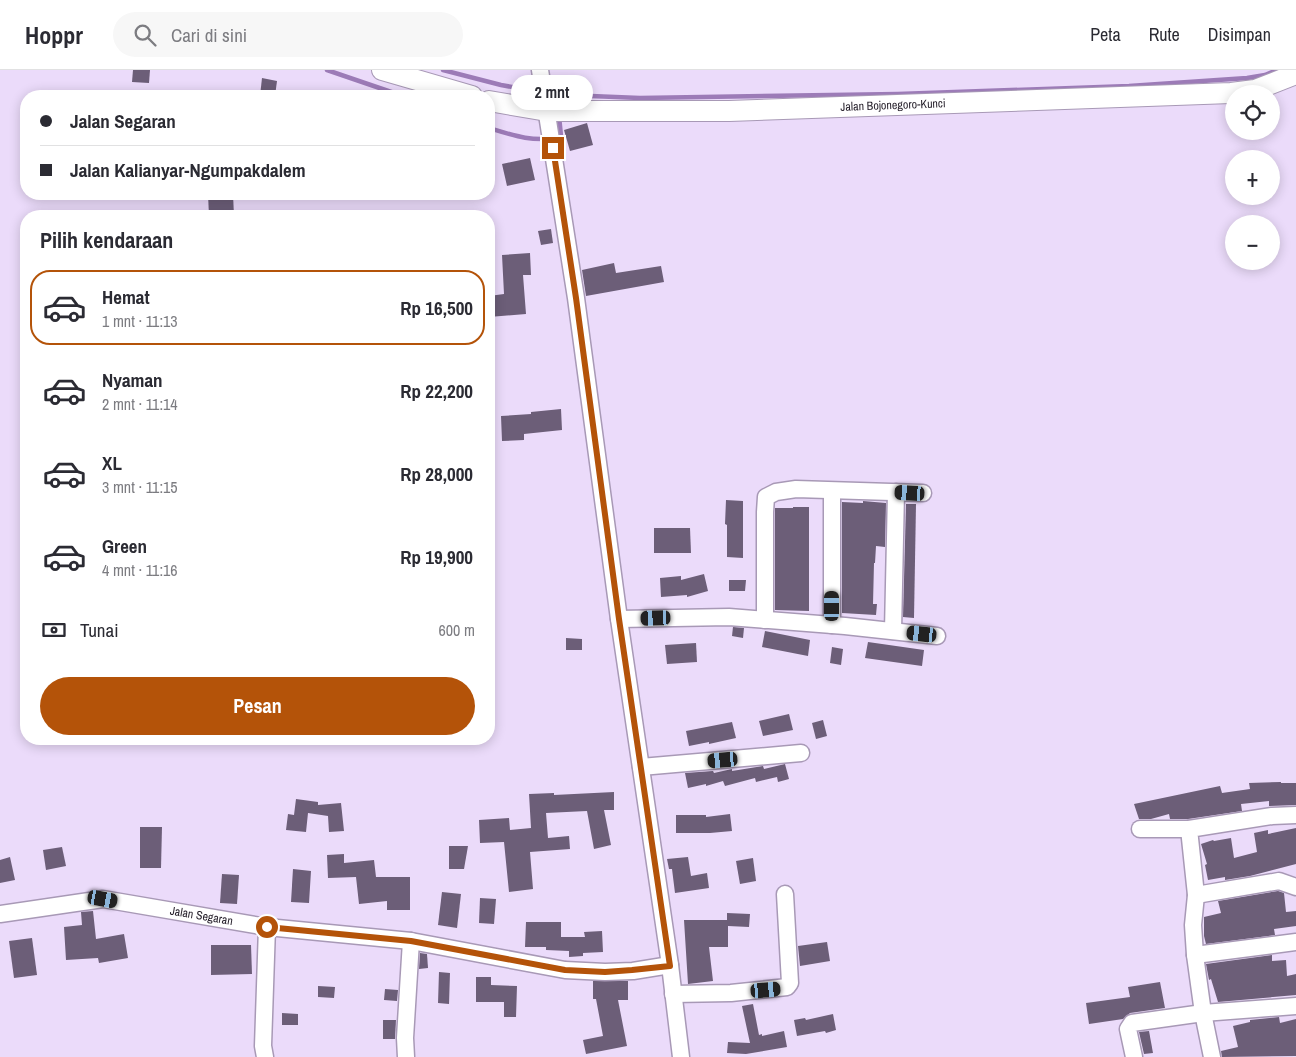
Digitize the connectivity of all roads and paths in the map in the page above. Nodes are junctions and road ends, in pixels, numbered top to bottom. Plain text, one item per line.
1 (382, 70) edge
2 (1296, 74) edge
3 (451, 90) edge
4 (549, 98) edge
5 (495, 101) edge
6 (832, 490) junction
7 (896, 492) junction
8 (923, 493) dead end
9 (619, 619) junction
10 (765, 620) junction
11 (832, 625) junction
12 (893, 631) junction
13 (937, 636) dead end
14 (801, 753) dead end
15 (641, 767) junction
16 (1296, 815) edge
17 (1189, 829) junction
18 (1140, 830) dead end
19 (1296, 887) edge
20 (785, 894) dead end
21 (1196, 894) junction
22 (0, 914) edge
23 (267, 927) junction
24 (411, 941) junction
25 (1296, 942) edge
26 (1195, 956) junction
27 (670, 966) junction
28 (673, 994) junction
29 (1296, 1006) edge
30 (1203, 1013) junction
31 (265, 1057) edge
32 (406, 1057) edge
33 (681, 1057) edge
34 (1134, 1057) edge
35 (1212, 1057) edge

1 - 3 main road
2 - 4 main road, Jalan Bojonegoro-Kunci
4 - 5 main road, Jalan Bojonegoro-Kunci
4 - 9 street
6 - 7 street
6 - 10 street
6 - 11 street
7 - 8 street
7 - 12 street
9 - 10 street
9 - 15 street
10 - 11 street
11 - 12 street
12 - 13 street
14 - 15 street
15 - 27 street
16 - 17 street
17 - 18 street
17 - 21 street
19 - 21 street
20 - 28 street
21 - 26 street
22 - 23 street, Jalan Segaran
23 - 24 street, Jalan Segaran
23 - 31 street
24 - 27 street, Jalan Segaran
24 - 32 street
25 - 26 street
26 - 30 street
27 - 28 street
28 - 33 street
29 - 30 street
30 - 34 street
30 - 35 street

